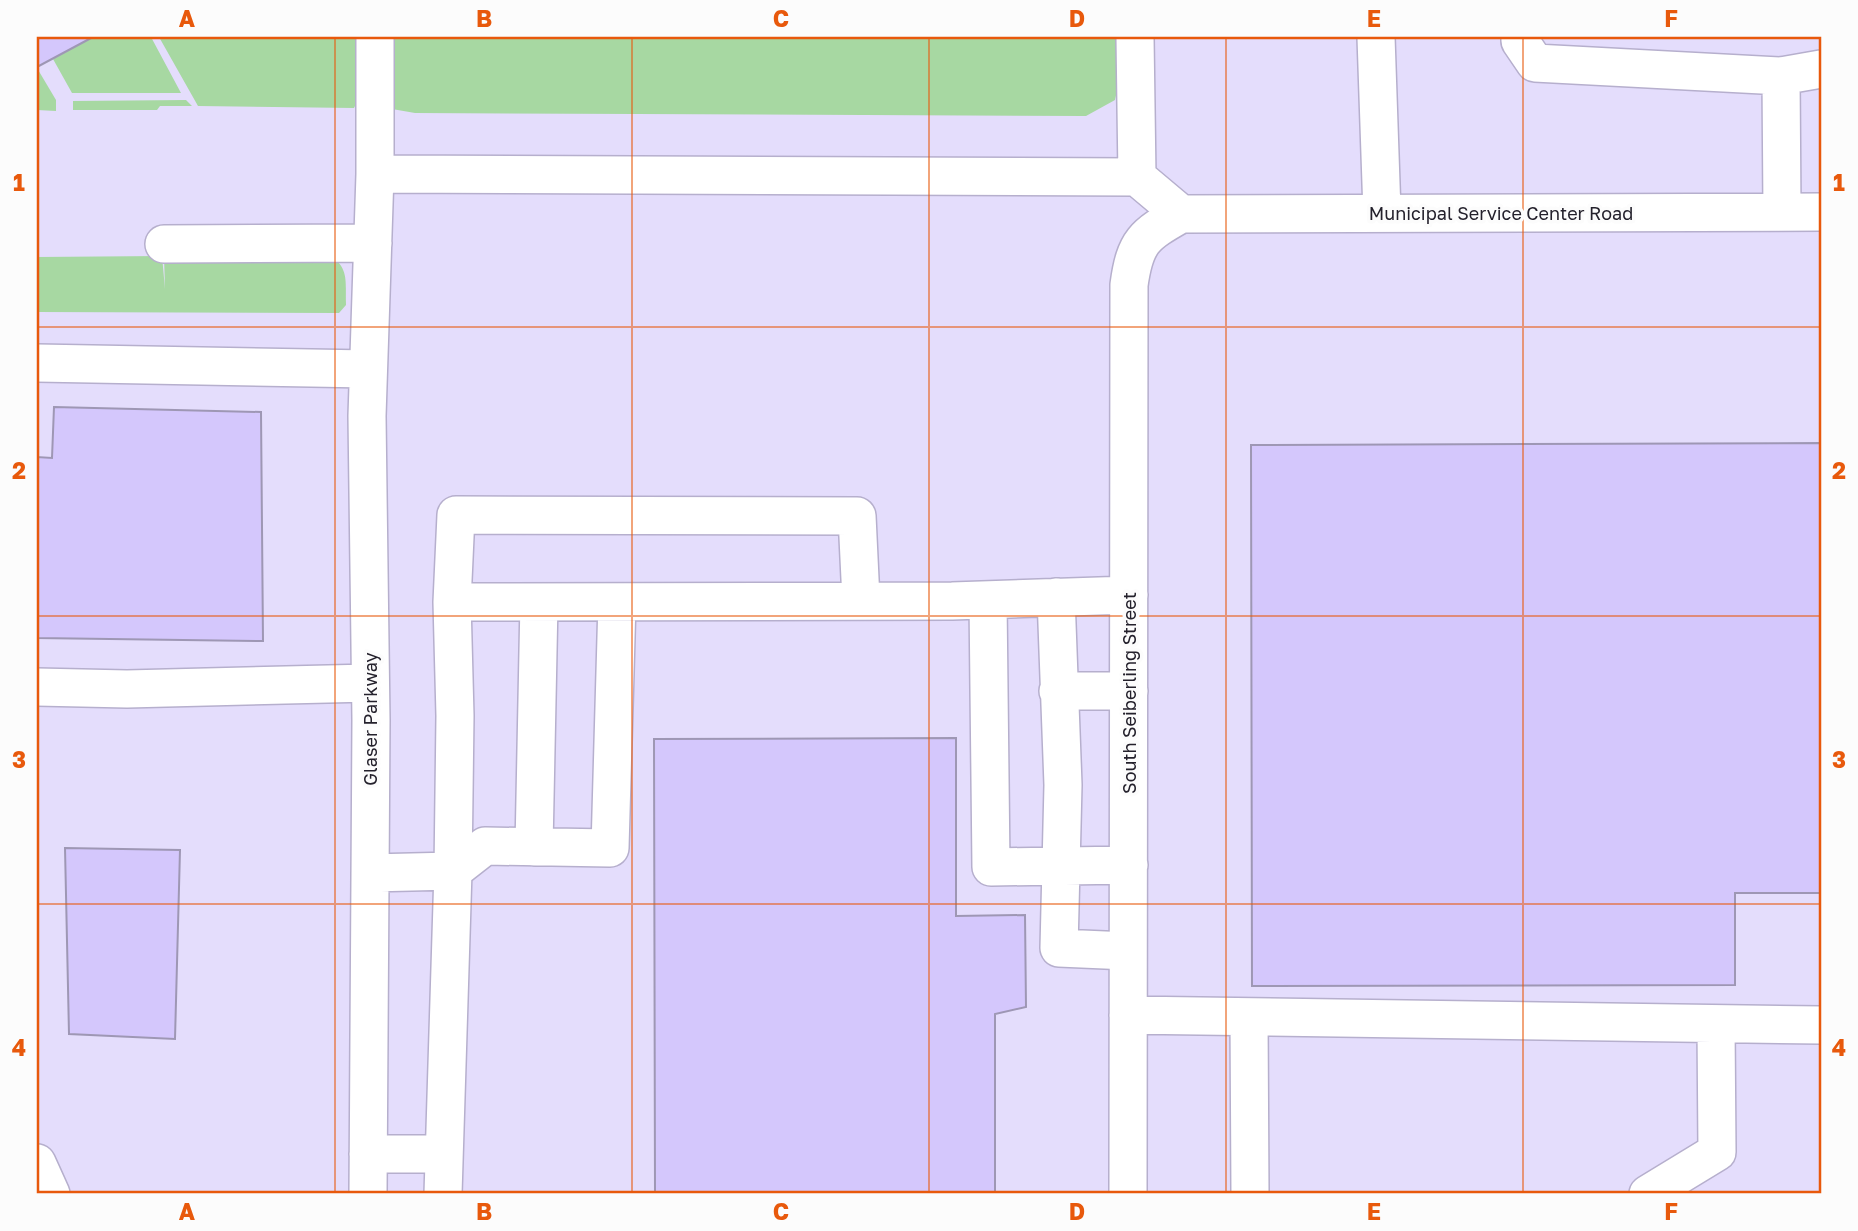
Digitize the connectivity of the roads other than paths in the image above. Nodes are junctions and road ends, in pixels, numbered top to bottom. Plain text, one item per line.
1 (375, 37) edge
2 (1135, 37) edge
3 (1376, 37) edge
4 (1520, 37) edge
5 (1821, 69) edge
6 (1782, 76) junction
7 (375, 174) junction
8 (1138, 177) junction
9 (1782, 212) junction
10 (1821, 212) edge
11 (1382, 213) junction
12 (1181, 214) junction
13 (373, 243) junction
14 (164, 244) dead end
15 (37, 363) edge
16 (368, 369) junction
17 (1129, 595) junction
18 (1056, 597) junction
19 (861, 600) junction
20 (988, 600) junction
21 (452, 601) junction
22 (539, 602) junction
23 (617, 602) junction
24 (370, 683) junction
25 (37, 687) edge
26 (1058, 691) junction
27 (1129, 691) junction
28 (534, 847) junction
29 (1062, 864) junction
30 (1129, 865) junction
31 (453, 871) junction
32 (370, 873) junction
33 (1128, 951) junction
34 (1128, 1015) junction
35 (1250, 1017) junction
36 (1716, 1025) junction
37 (1821, 1025) edge
38 (368, 1154) junction
39 (443, 1154) junction
40 (37, 1164) edge
41 (51, 1194) edge
42 (368, 1194) edge
43 (443, 1194) edge
44 (1128, 1194) edge
45 (1250, 1194) edge
46 (1648, 1194) edge

1 - 7 street, Glaser Parkway
2 - 8 street
3 - 11 street
4 - 6 street
5 - 6 street
6 - 9 street
7 - 8 street
7 - 13 street, Glaser Parkway
8 - 12 street
9 - 10 street, Municipal Service Center Road
9 - 11 street, Municipal Service Center Road
11 - 12 street, Municipal Service Center Road
12 - 17 street, South Seiberling Street
13 - 14 street
13 - 16 street, Glaser Parkway
15 - 16 street
16 - 24 street, Glaser Parkway
17 - 18 street
17 - 27 street, South Seiberling Street
18 - 20 street
18 - 26 street
19 - 20 street
19 - 21 street
19 - 23 street
20 - 29 street
21 - 22 street
21 - 31 street
22 - 23 street
22 - 28 street
23 - 28 street
24 - 25 street
24 - 32 street, Glaser Parkway
26 - 27 street
26 - 29 street
27 - 30 street, South Seiberling Street
28 - 31 street
29 - 30 street
29 - 33 street
30 - 33 street, South Seiberling Street
31 - 32 street
31 - 39 street
32 - 38 street, Glaser Parkway
33 - 34 street, South Seiberling Street
34 - 35 street
34 - 44 street, South Seiberling Street
35 - 36 street
35 - 45 street
36 - 37 street
36 - 46 street
38 - 39 street
38 - 42 street, Glaser Parkway
39 - 43 street
40 - 41 street

